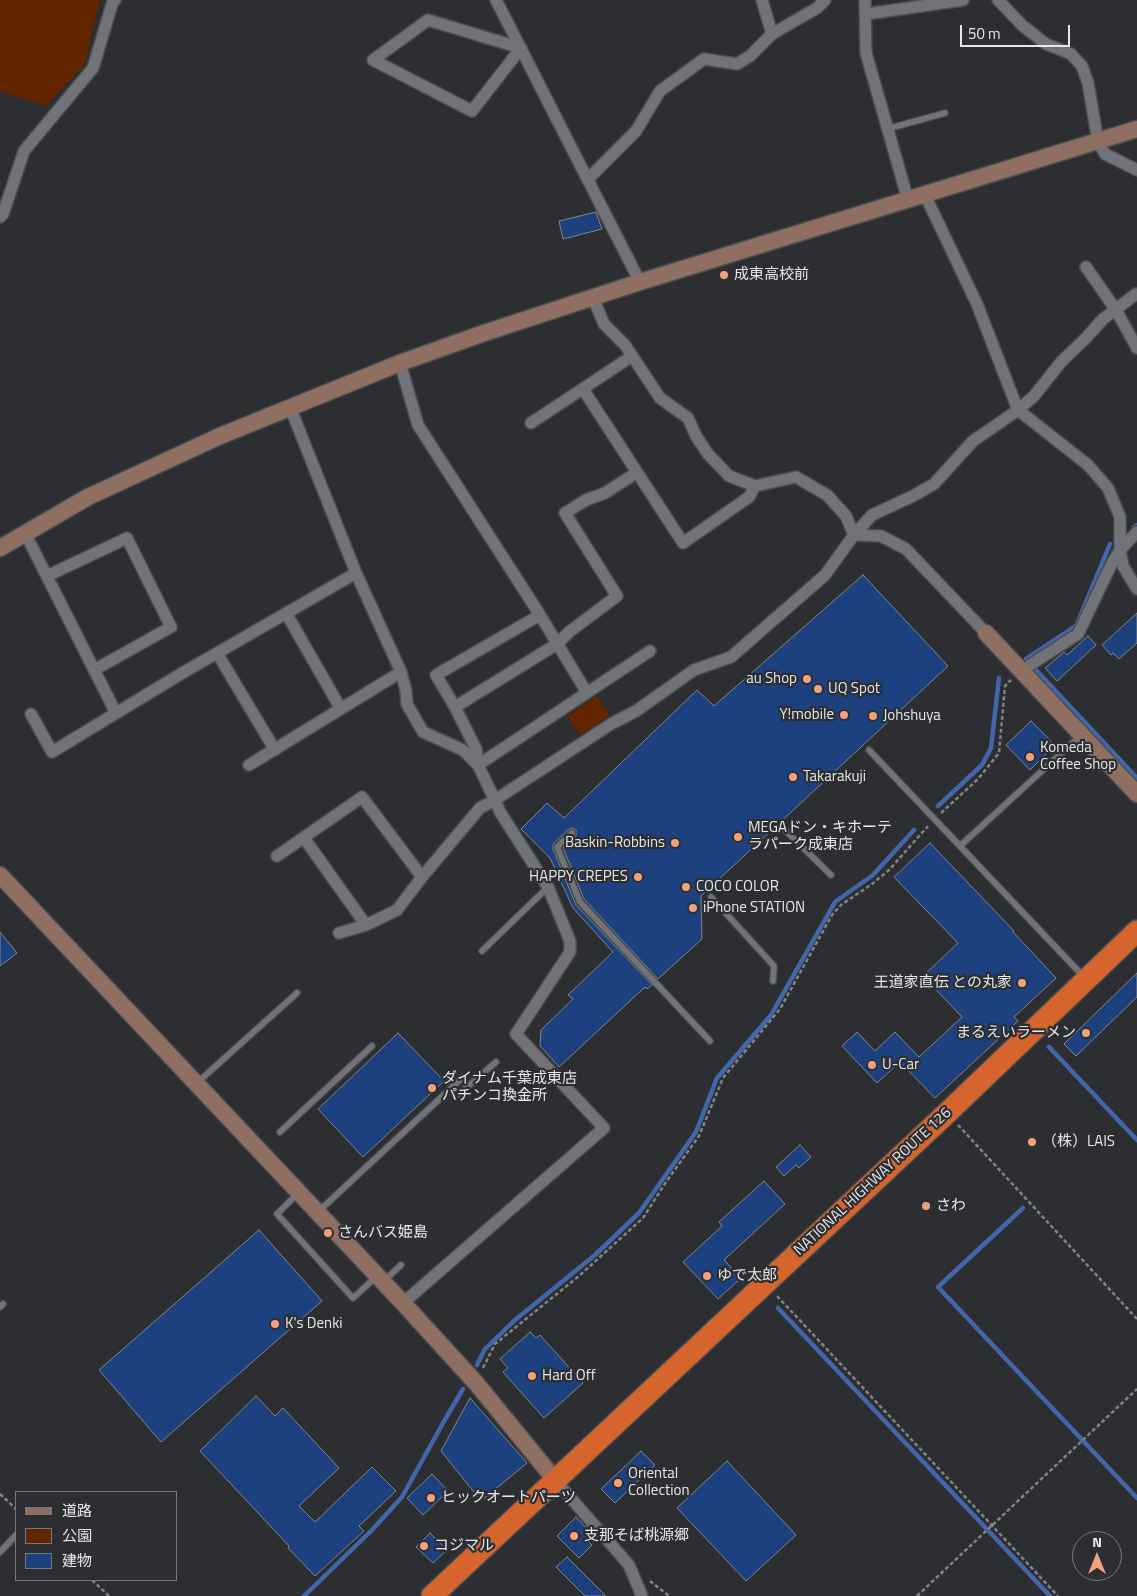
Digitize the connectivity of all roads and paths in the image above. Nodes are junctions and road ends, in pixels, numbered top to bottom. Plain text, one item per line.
1 (114, 0) edge
2 (496, 0) edge
3 (762, 0) edge
4 (825, 0) edge
5 (865, 0) edge
6 (964, 0) edge
7 (998, 0) edge
8 (866, 14) junction
9 (772, 34) junction
10 (521, 48) junction
11 (945, 113) dead end
12 (887, 129) junction
13 (1137, 129) edge
14 (1098, 142) junction
15 (1137, 170) edge
16 (588, 179) junction
17 (925, 195) junction
18 (908, 200) junction
19 (0, 218) edge
20 (1086, 267) dead end
21 (640, 282) junction
22 (1136, 294) edge
23 (593, 298) junction
24 (1116, 310) junction
25 (1137, 348) edge
26 (632, 356) junction
27 (400, 362) junction
28 (583, 389) junction
29 (290, 407) junction
30 (1018, 410) junction
31 (531, 423) dead end
32 (636, 473) junction
33 (755, 486) junction
34 (1137, 532) edge
35 (25, 533) junction
36 (854, 535) junction
37 (0, 548) edge
38 (1120, 550) junction
39 (356, 573) junction
40 (47, 576) junction
41 (1137, 589) edge
42 (286, 613) junction
43 (540, 616) junction
44 (986, 633) joint
45 (557, 644) junction
46 (650, 651) dead end
47 (217, 653) junction
48 (94, 670) junction
49 (1021, 671) junction
50 (401, 672) junction
51 (587, 693) junction
52 (455, 707) junction
53 (341, 709) junction
54 (116, 713) junction
55 (31, 714) dead end
56 (1081, 735) junction
57 (275, 750) junction
58 (869, 750) dead end
59 (249, 765) dead end
60 (478, 765) junction
61 (1137, 794) edge
62 (495, 800) junction
63 (934, 819) junction
64 (784, 829) dead end
65 (572, 833) dead end
66 (304, 838) junction
67 (960, 846) junction
68 (277, 856) dead end
69 (0, 875) edge
70 (832, 876) dead end
71 (422, 877) junction
72 (548, 887) junction
73 (711, 897) dead end
74 (366, 925) junction
75 (1137, 931) edge
76 (339, 933) dead end
77 (482, 951) dead end
78 (1086, 980) junction
79 (773, 981) dead end
80 (297, 993) dead end
81 (710, 1041) dead end
82 (372, 1046) dead end
83 (496, 1062) dead end
84 (463, 1077) dead end
85 (196, 1083) junction
86 (459, 1094) dead end
87 (947, 1113) junction
88 (280, 1132) dead end
89 (299, 1192) junction
90 (317, 1212) junction
91 (401, 1266) dead end
92 (380, 1279) junction
93 (765, 1284) junction
94 (403, 1303) junction
95 (1137, 1319) edge
96 (476, 1383) junction
97 (1137, 1389) edge
98 (556, 1480) junction
99 (0, 1494) edge
100 (15, 1508) edge
101 (992, 1525) junction
102 (15, 1536) edge
103 (0, 1552) edge
104 (93, 1581) edge
105 (109, 1596) edge
106 (432, 1596) edge
107 (642, 1596) edge
108 (917, 1596) edge
109 (1058, 1596) edge

1 - 19 street
2 - 10 street
3 - 9 street
4 - 9 street
5 - 8 street
6 - 8 street
7 - 14 street
8 - 12 street
9 - 16 street
10 - 10 street
10 - 16 street
11 - 12 lane
12 - 18 street
13 - 14 street
14 - 15 street
14 - 17 street
16 - 21 street
17 - 18 street
17 - 30 street
18 - 21 street
20 - 24 street
21 - 23 street
22 - 24 street
23 - 26 street
23 - 27 street
24 - 25 street
24 - 30 street
26 - 28 street
26 - 33 street
27 - 29 street
27 - 43 street
28 - 31 street
28 - 32 street
29 - 35 street
29 - 39 street
30 - 36 street
30 - 38 street
32 - 33 street
32 - 45 street
33 - 36 street
34 - 38 street
35 - 37 street
35 - 40 street
36 - 44 street
36 - 62 street
38 - 41 street
38 - 49 street
39 - 42 street
39 - 50 street
40 - 48 street
40 - 48 street
42 - 47 street
42 - 53 street
43 - 45 street
43 - 52 street
44 - 49 street
45 - 51 street
45 - 52 street
46 - 51 street
47 - 54 street
47 - 57 street
48 - 54 street
49 - 56 street
49 - 63 path
50 - 53 street
50 - 60 street
51 - 60 street
52 - 60 street
53 - 57 street
54 - 55 street
56 - 61 street
56 - 67 lane
57 - 59 street
58 - 63 lane
60 - 62 street
62 - 71 street
62 - 72 street
63 - 67 lane
63 - 96 path
64 - 70 lane
65 - 81 lane
66 - 68 street
66 - 71 street
66 - 74 street
67 - 78 lane
69 - 85 street
71 - 74 street
72 - 77 lane
72 - 94 street
73 - 79 lane
74 - 76 street
75 - 78 highway, NATIONAL HIGHWAY ROUTE 126
78 - 87 highway, NATIONAL HIGHWAY ROUTE 126
80 - 85 lane
82 - 88 lane
83 - 86 lane
84 - 90 lane
85 - 89 street
87 - 93 highway, NATIONAL HIGHWAY ROUTE 126
87 - 95 path
89 - 90 street
89 - 92 lane
90 - 92 street
91 - 92 lane
92 - 94 street
93 - 98 highway, NATIONAL HIGHWAY ROUTE 126
93 - 101 path
94 - 96 street
96 - 98 street
97 - 101 path
98 - 106 highway, NATIONAL HIGHWAY ROUTE 126
98 - 107 street
99 - 100 path
101 - 108 path
101 - 109 path
102 - 103 lane
104 - 105 path

